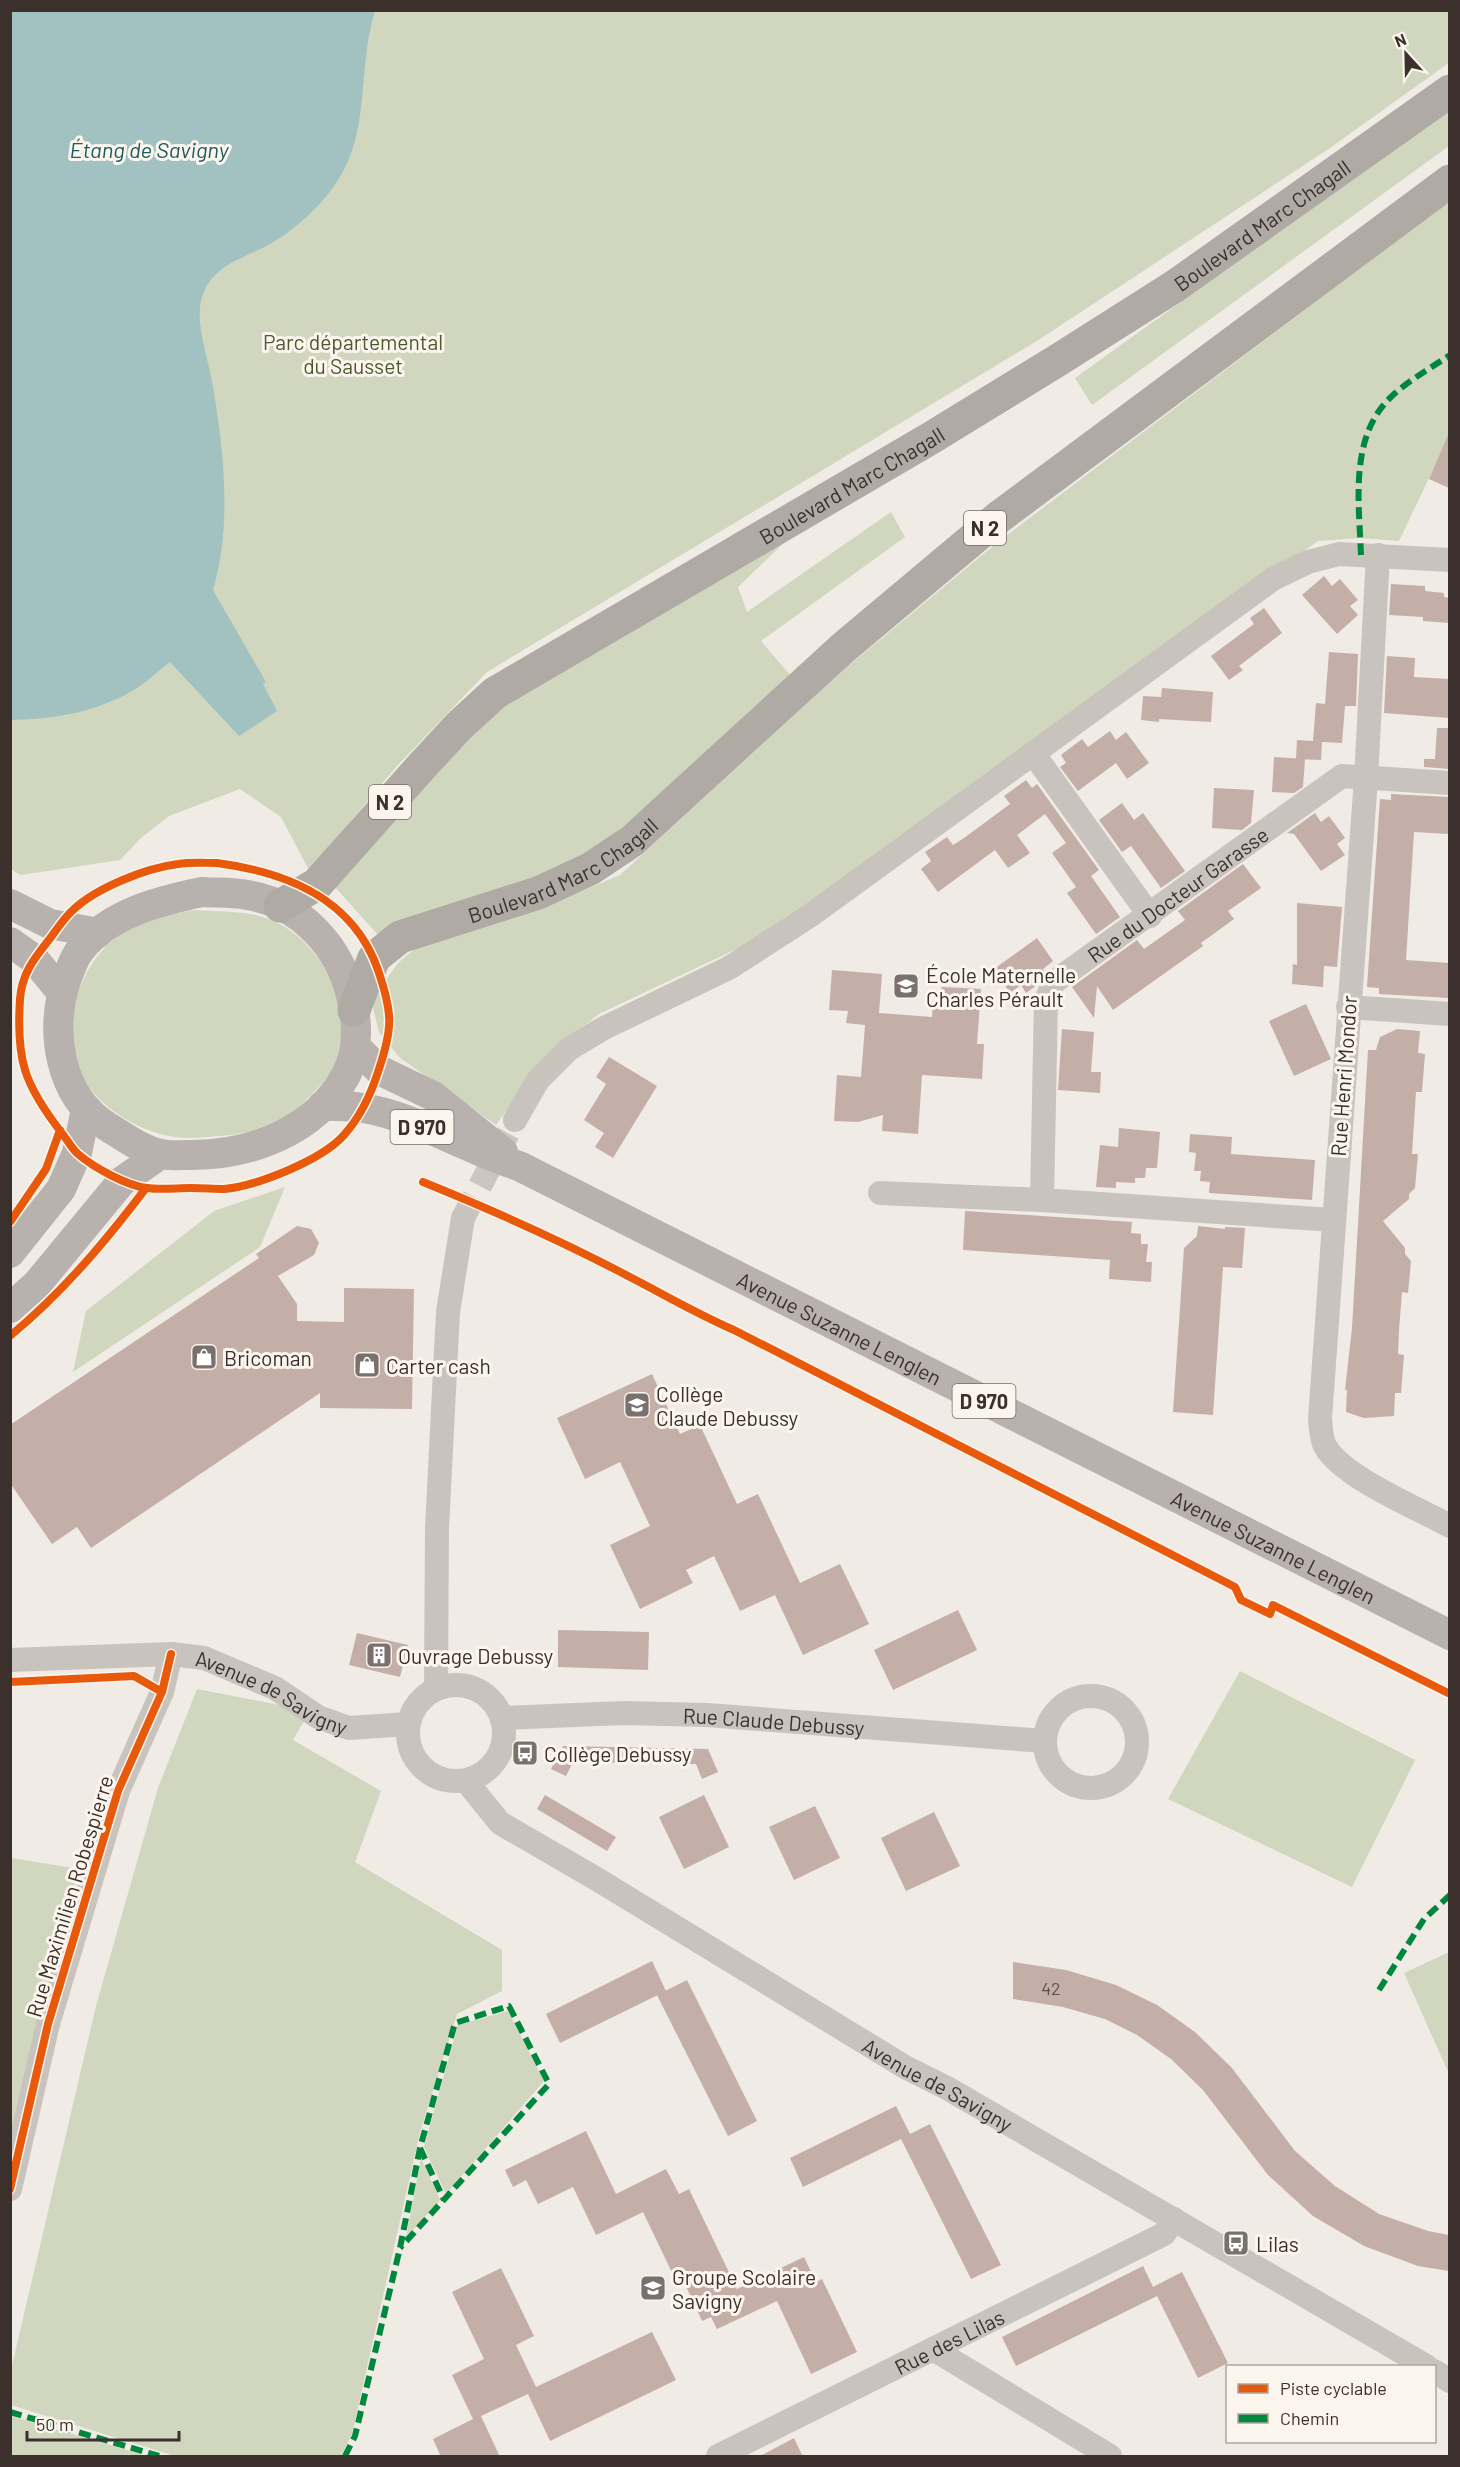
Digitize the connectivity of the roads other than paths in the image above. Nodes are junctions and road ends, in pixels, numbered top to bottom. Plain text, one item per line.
1 (1449, 91) edge
2 (1449, 181) edge
3 (1378, 555) junction
4 (1449, 560) edge
5 (1033, 753) junction
6 (1366, 777) junction
7 (1449, 783) edge
8 (10, 904) edge
9 (280, 906) junction
10 (1150, 916) junction
11 (98, 933) junction
12 (10, 942) edge
13 (62, 993) junction
14 (1348, 1007) junction
15 (354, 1010) junction
16 (1449, 1014) edge
17 (356, 1047) junction
18 (322, 1106) junction
19 (86, 1109) junction
20 (515, 1120) tunnel mouth
21 (161, 1154) junction
22 (519, 1166) junction
23 (880, 1192) dead end
24 (1042, 1200) junction
25 (464, 1218) tunnel mouth
26 (1333, 1220) junction
27 (10, 1253) edge
28 (10, 1308) edge
29 (1449, 1526) edge
30 (1449, 1635) edge
31 (171, 1654) junction
32 (10, 1660) edge
33 (436, 1688) junction
34 (502, 1718) junction
35 (408, 1724) junction
36 (1044, 1741) dead end
37 (466, 1781) junction
38 (10, 2189) edge
39 (1174, 2219) junction
40 (933, 2349) junction
41 (1423, 2365) edge
42 (1436, 2373) edge
43 (1449, 2381) edge
44 (718, 2457) edge
45 (1110, 2457) edge

1 - 9 highway, Boulevard Marc Chagall / N 2
2 - 15 highway, Boulevard Marc Chagall / N 2
3 - 4 street
3 - 5 street
3 - 6 street, Rue Henri Mondor
5 - 10 street
5 - 20 street
6 - 7 street, Rue du Docteur Garasse
6 - 10 street, Rue du Docteur Garasse
6 - 14 street, Rue Henri Mondor
8 - 11 main road
9 - 11 main road
9 - 15 main road
10 - 24 street, Rue du Docteur Garasse
11 - 13 main road
12 - 13 main road
13 - 19 main road
14 - 16 street
14 - 26 street, Rue Henri Mondor
15 - 17 main road
17 - 18 main road
17 - 22 main road, Avenue Suzanne Lenglen / D 970
18 - 21 main road
18 - 22 main road, Avenue Suzanne Lenglen / D 970
19 - 21 main road
19 - 27 main road
21 - 28 main road
22 - 30 main road, Avenue Suzanne Lenglen / D 970
23 - 24 street
24 - 26 street
25 - 33 street
26 - 29 street, Rue Henri Mondor
31 - 32 street, Avenue de Savigny
31 - 35 street, Avenue de Savigny
31 - 38 street, Rue Maximilien Robespierre
33 - 34 street
33 - 35 street
34 - 36 street, Rue Claude Debussy
34 - 37 street
35 - 37 street
37 - 39 street, Avenue de Savigny
39 - 40 street, Rue des Lilas
39 - 41 street, Avenue de Savigny
40 - 44 street, Rue des Lilas
40 - 45 street
42 - 43 street

